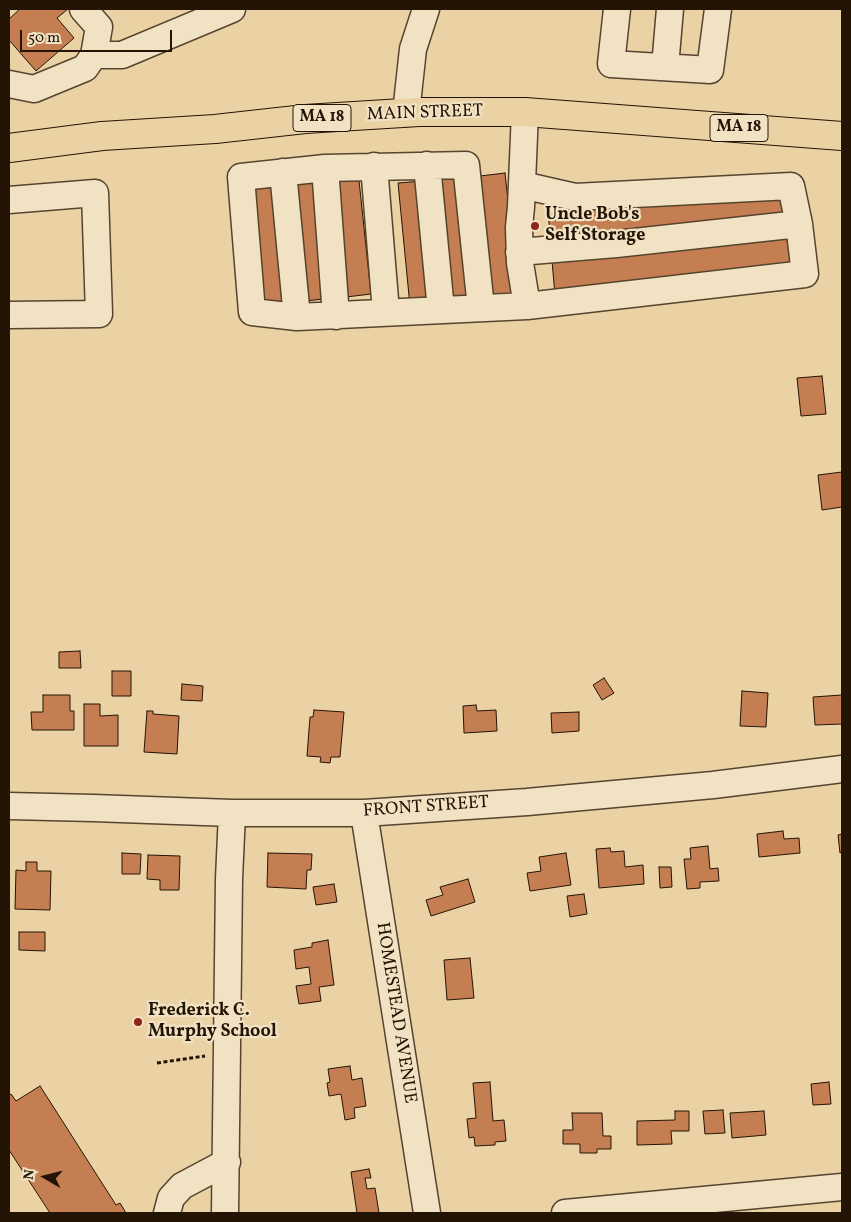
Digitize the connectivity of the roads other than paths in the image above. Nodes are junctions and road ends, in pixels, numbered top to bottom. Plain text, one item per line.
1 (83, 9) edge
2 (232, 9) edge
3 (426, 9) edge
4 (617, 9) edge
5 (670, 9) edge
6 (718, 9) edge
7 (94, 55) junction
8 (665, 67) junction
9 (9, 84) edge
10 (524, 112) junction
11 (406, 113) junction
12 (842, 140) edge
13 (9, 148) edge
14 (427, 165) junction
15 (374, 166) junction
16 (325, 168) junction
17 (283, 172) junction
18 (522, 185) junction
19 (9, 200) edge
20 (798, 224) junction
21 (520, 252) junction
22 (527, 306) junction
23 (481, 308) junction
24 (441, 310) junction
25 (386, 312) junction
26 (9, 315) edge
27 (336, 316) junction
28 (297, 317) junction
29 (842, 769) edge
30 (9, 806) edge
31 (232, 813) junction
32 (364, 813) junction
33 (227, 1162) junction
34 (842, 1186) edge
35 (167, 1213) edge
36 (226, 1213) edge
37 (427, 1213) edge
38 (565, 1213) edge

1 - 7 street
2 - 7 street
3 - 11 street
4 - 8 street
5 - 8 street
6 - 8 street
7 - 9 street
10 - 11 main road, MAIN STREET / MA 18
10 - 12 main road, MAIN STREET / MA 18
10 - 18 street
11 - 13 main road, MAIN STREET / MA 18
14 - 15 street
14 - 23 street
14 - 24 street
15 - 16 street
15 - 25 street
16 - 17 street
16 - 27 street
17 - 28 street
17 - 28 street
18 - 20 street
18 - 21 street
19 - 26 street
20 - 21 street
20 - 22 street
21 - 22 street
22 - 23 street
23 - 24 street
24 - 25 street
25 - 27 street
27 - 28 street
29 - 32 street, FRONT STREET
30 - 31 street, FRONT STREET
31 - 32 street, FRONT STREET
31 - 33 street
32 - 37 street, HOMESTEAD AVENUE
33 - 35 street
33 - 36 street
34 - 38 street

